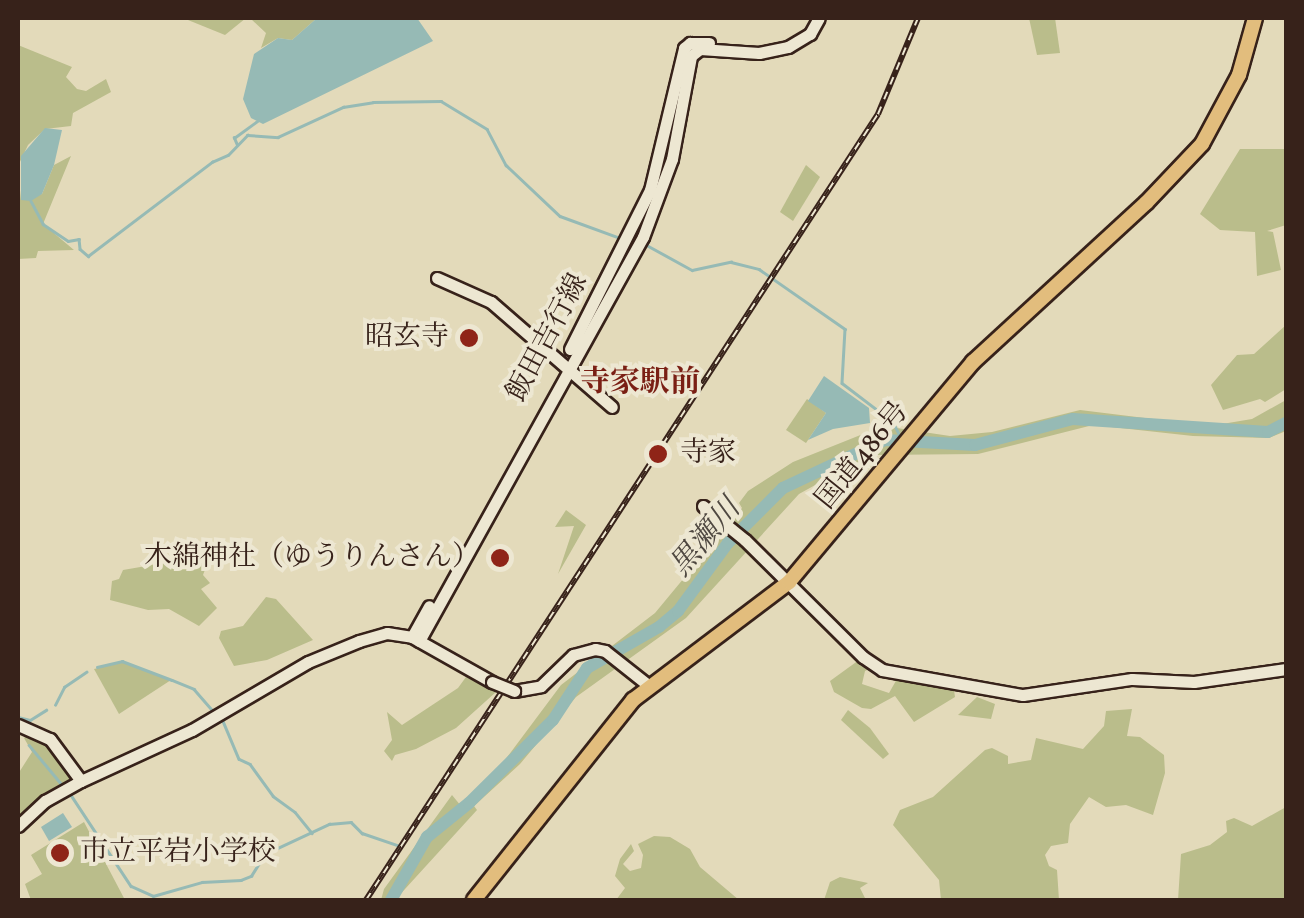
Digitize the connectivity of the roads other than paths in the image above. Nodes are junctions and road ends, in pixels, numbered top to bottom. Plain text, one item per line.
1 (819, 18) edge
2 (1254, 18) edge
3 (437, 278) dead end
4 (564, 368) junction
5 (612, 407) dead end
6 (703, 506) dead end
7 (788, 582) junction
8 (415, 639) junction
9 (1286, 669) edge
10 (648, 686) junction
11 (18, 725) edge
12 (82, 780) junction
13 (18, 826) edge
14 (474, 900) edge

1 - 4 street, 飯田吉行線
2 - 7 highway, 国道486号
3 - 4 street
4 - 5 street
4 - 8 street, 飯田吉行線
6 - 7 street
7 - 9 street
7 - 10 highway, 国道486号
8 - 10 street, bridge
8 - 12 street
10 - 14 highway, 国道486号
11 - 12 street
12 - 13 street

